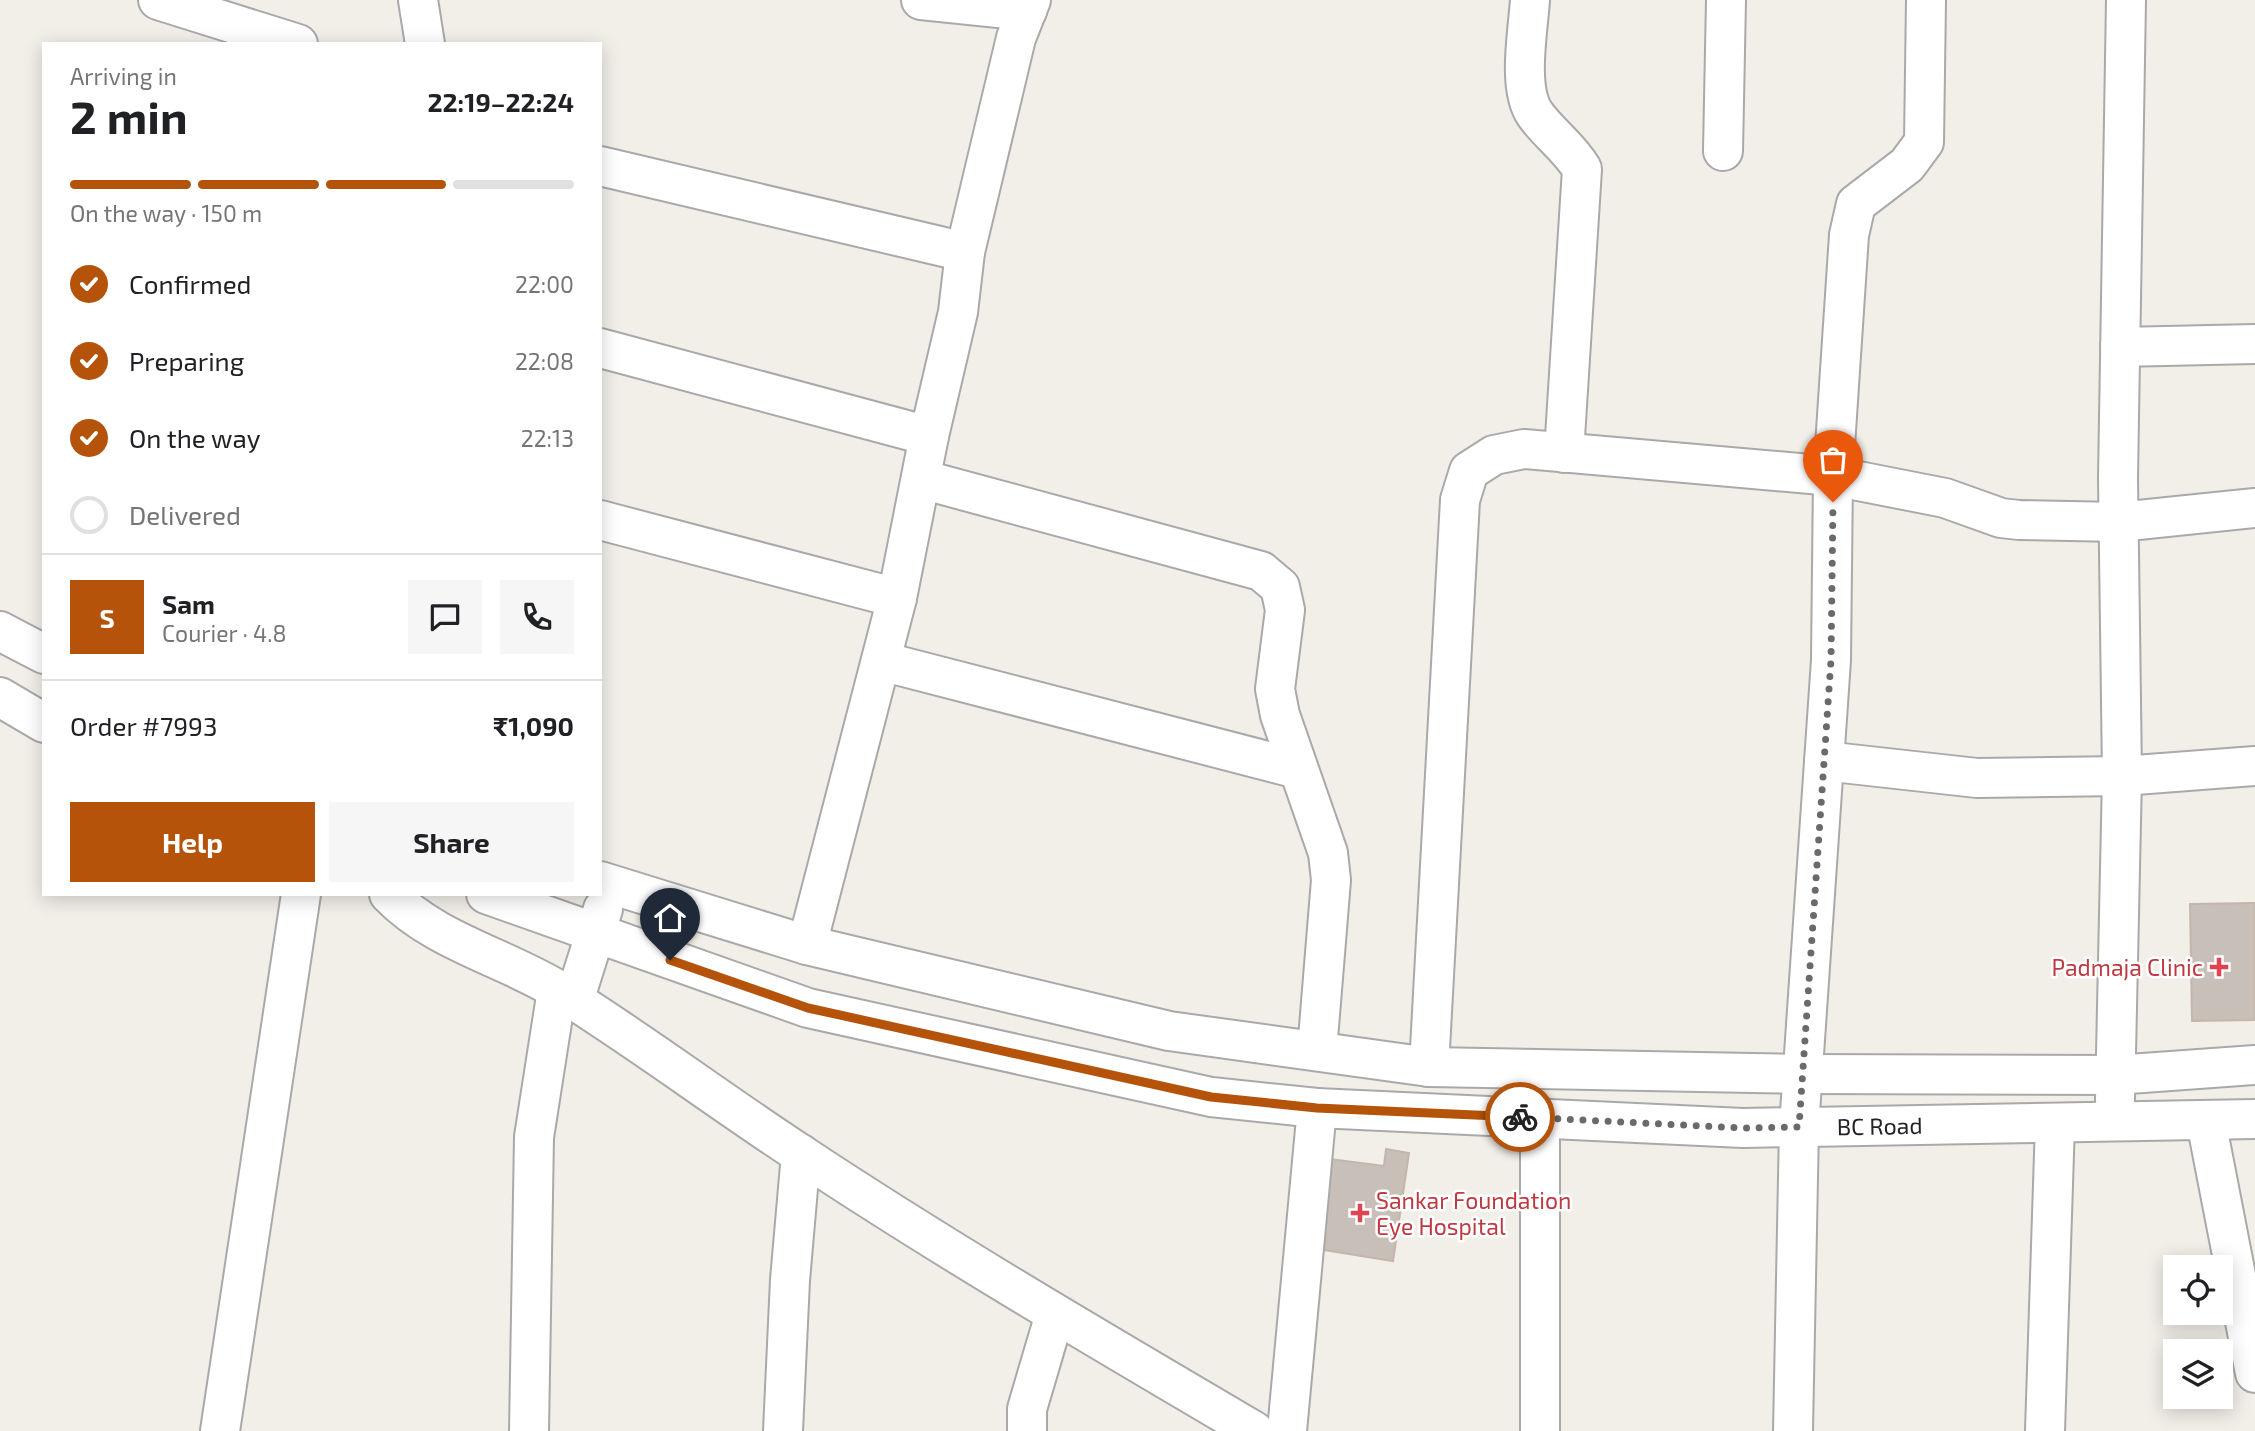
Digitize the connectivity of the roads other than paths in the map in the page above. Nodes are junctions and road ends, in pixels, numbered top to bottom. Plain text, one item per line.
1 (158, 0) edge
2 (418, 0) edge
3 (921, 0) edge
4 (1530, 0) edge
5 (1726, 0) edge
6 (1926, 0) edge
7 (2126, 0) edge
8 (1029, 6) edge
9 (292, 42) edge
10 (425, 42) edge
11 (1723, 152) dead end
12 (602, 166) edge
13 (965, 252) junction
14 (2255, 344) edge
15 (2120, 347) junction
16 (602, 349) edge
17 (929, 436) junction
18 (1564, 453) junction
19 (1833, 476) junction
20 (920, 479) junction
21 (2255, 508) edge
22 (602, 521) edge
23 (2119, 522) junction
24 (897, 598) junction
25 (0, 631) edge
26 (42, 652) edge
27 (881, 661) junction
28 (0, 697) edge
29 (42, 722) edge
30 (1825, 761) junction
31 (2255, 766) edge
32 (1298, 769) junction
33 (2122, 776) junction
34 (605, 882) edge
35 (301, 896) edge
36 (391, 896) edge
37 (492, 896) edge
38 (598, 934) junction
39 (807, 945) junction
40 (565, 995) junction
41 (1317, 1051) junction
42 (2255, 1065) edge
43 (1429, 1067) junction
44 (1803, 1074) junction
45 (2115, 1074) junction
46 (1317, 1108) junction
47 (1540, 1118) junction
48 (2255, 1119) edge
49 (2206, 1121) junction
50 (2115, 1122) junction
51 (2055, 1123) junction
52 (1799, 1127) junction
53 (801, 1154) junction
54 (1055, 1314) junction
55 (2255, 1373) edge
56 (220, 1431) edge
57 (529, 1431) edge
58 (783, 1431) edge
59 (1027, 1431) edge
60 (1254, 1431) edge
61 (1287, 1431) edge
62 (1540, 1431) edge
63 (1793, 1431) edge
64 (2045, 1431) edge

1 - 9 street
2 - 10 street
3 - 8 street
4 - 18 street
5 - 11 street
6 - 19 street
7 - 15 street
8 - 13 street
12 - 13 street
13 - 17 street
14 - 15 street
15 - 23 street
16 - 17 street
17 - 20 street
18 - 19 street
18 - 43 street
19 - 23 street
19 - 30 street
20 - 24 street
20 - 32 street
21 - 23 street
22 - 24 street
23 - 33 street
24 - 27 street
25 - 26 street
27 - 32 street
27 - 39 street
28 - 29 street
30 - 33 street
30 - 44 street
31 - 33 street
32 - 41 street
33 - 45 street
34 - 38 street
34 - 39 street
35 - 56 street
36 - 40 street
37 - 38 street, BC Road
38 - 40 street
38 - 46 street, BC Road
39 - 41 street
40 - 53 street
40 - 57 street
41 - 43 street
42 - 45 street
43 - 44 street
44 - 45 street
44 - 52 street
45 - 50 street
46 - 47 street, BC Road
46 - 61 street
47 - 52 street, BC Road
47 - 62 street
48 - 49 street, BC Road
49 - 50 street, BC Road
49 - 55 street
50 - 51 street, BC Road
51 - 52 street, BC Road
51 - 64 street
52 - 63 street
53 - 54 street
53 - 58 street
54 - 59 street
54 - 60 street

